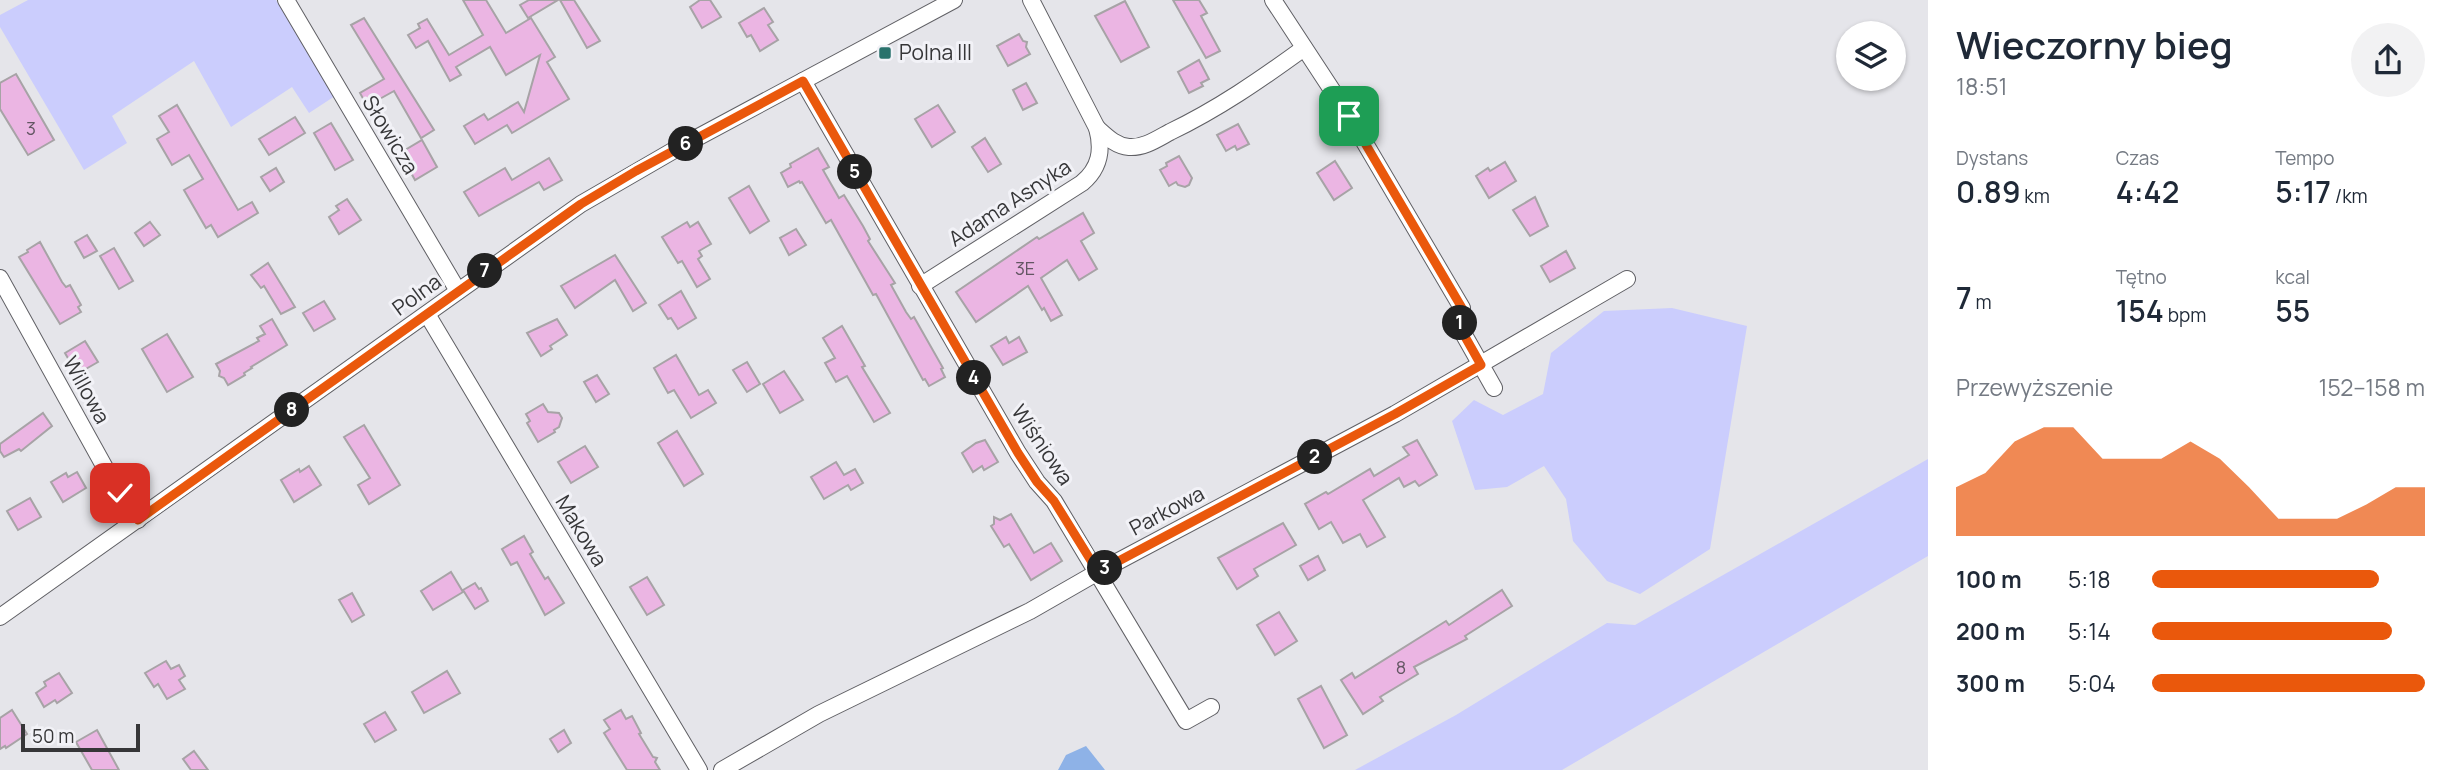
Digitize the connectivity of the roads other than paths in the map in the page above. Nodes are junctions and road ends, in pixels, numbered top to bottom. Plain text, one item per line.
1 (286, 0) edge
2 (954, 0) edge
3 (1031, 0) edge
4 (1273, 0) edge
5 (1304, 48) junction
6 (803, 81) junction
7 (1097, 128) junction
8 (0, 278) edge
9 (1628, 279) dead end
10 (920, 286) junction
11 (458, 291) junction
12 (426, 314) junction
13 (1481, 365) junction
14 (1494, 388) dead end
15 (138, 520) junction
16 (1098, 572) junction
17 (0, 617) edge
18 (1210, 707) dead end
19 (699, 770) edge
20 (722, 770) edge

1 - 11 street, Słowicza
2 - 6 street, Polna
3 - 7 street
4 - 5 street
5 - 7 street
5 - 13 street
6 - 10 street, Wiśniowa
6 - 11 street, Polna
7 - 10 street, Adama Asnyka
8 - 15 street, Willowa
9 - 13 street, Parkowa
10 - 16 street, Wiśniowa
11 - 12 street, Polna
12 - 15 street, Polna
12 - 19 street, Makowa
13 - 14 street
13 - 16 street, Parkowa
15 - 17 street, Polna
16 - 18 street, Wiśniowa
16 - 20 street, Parkowa

